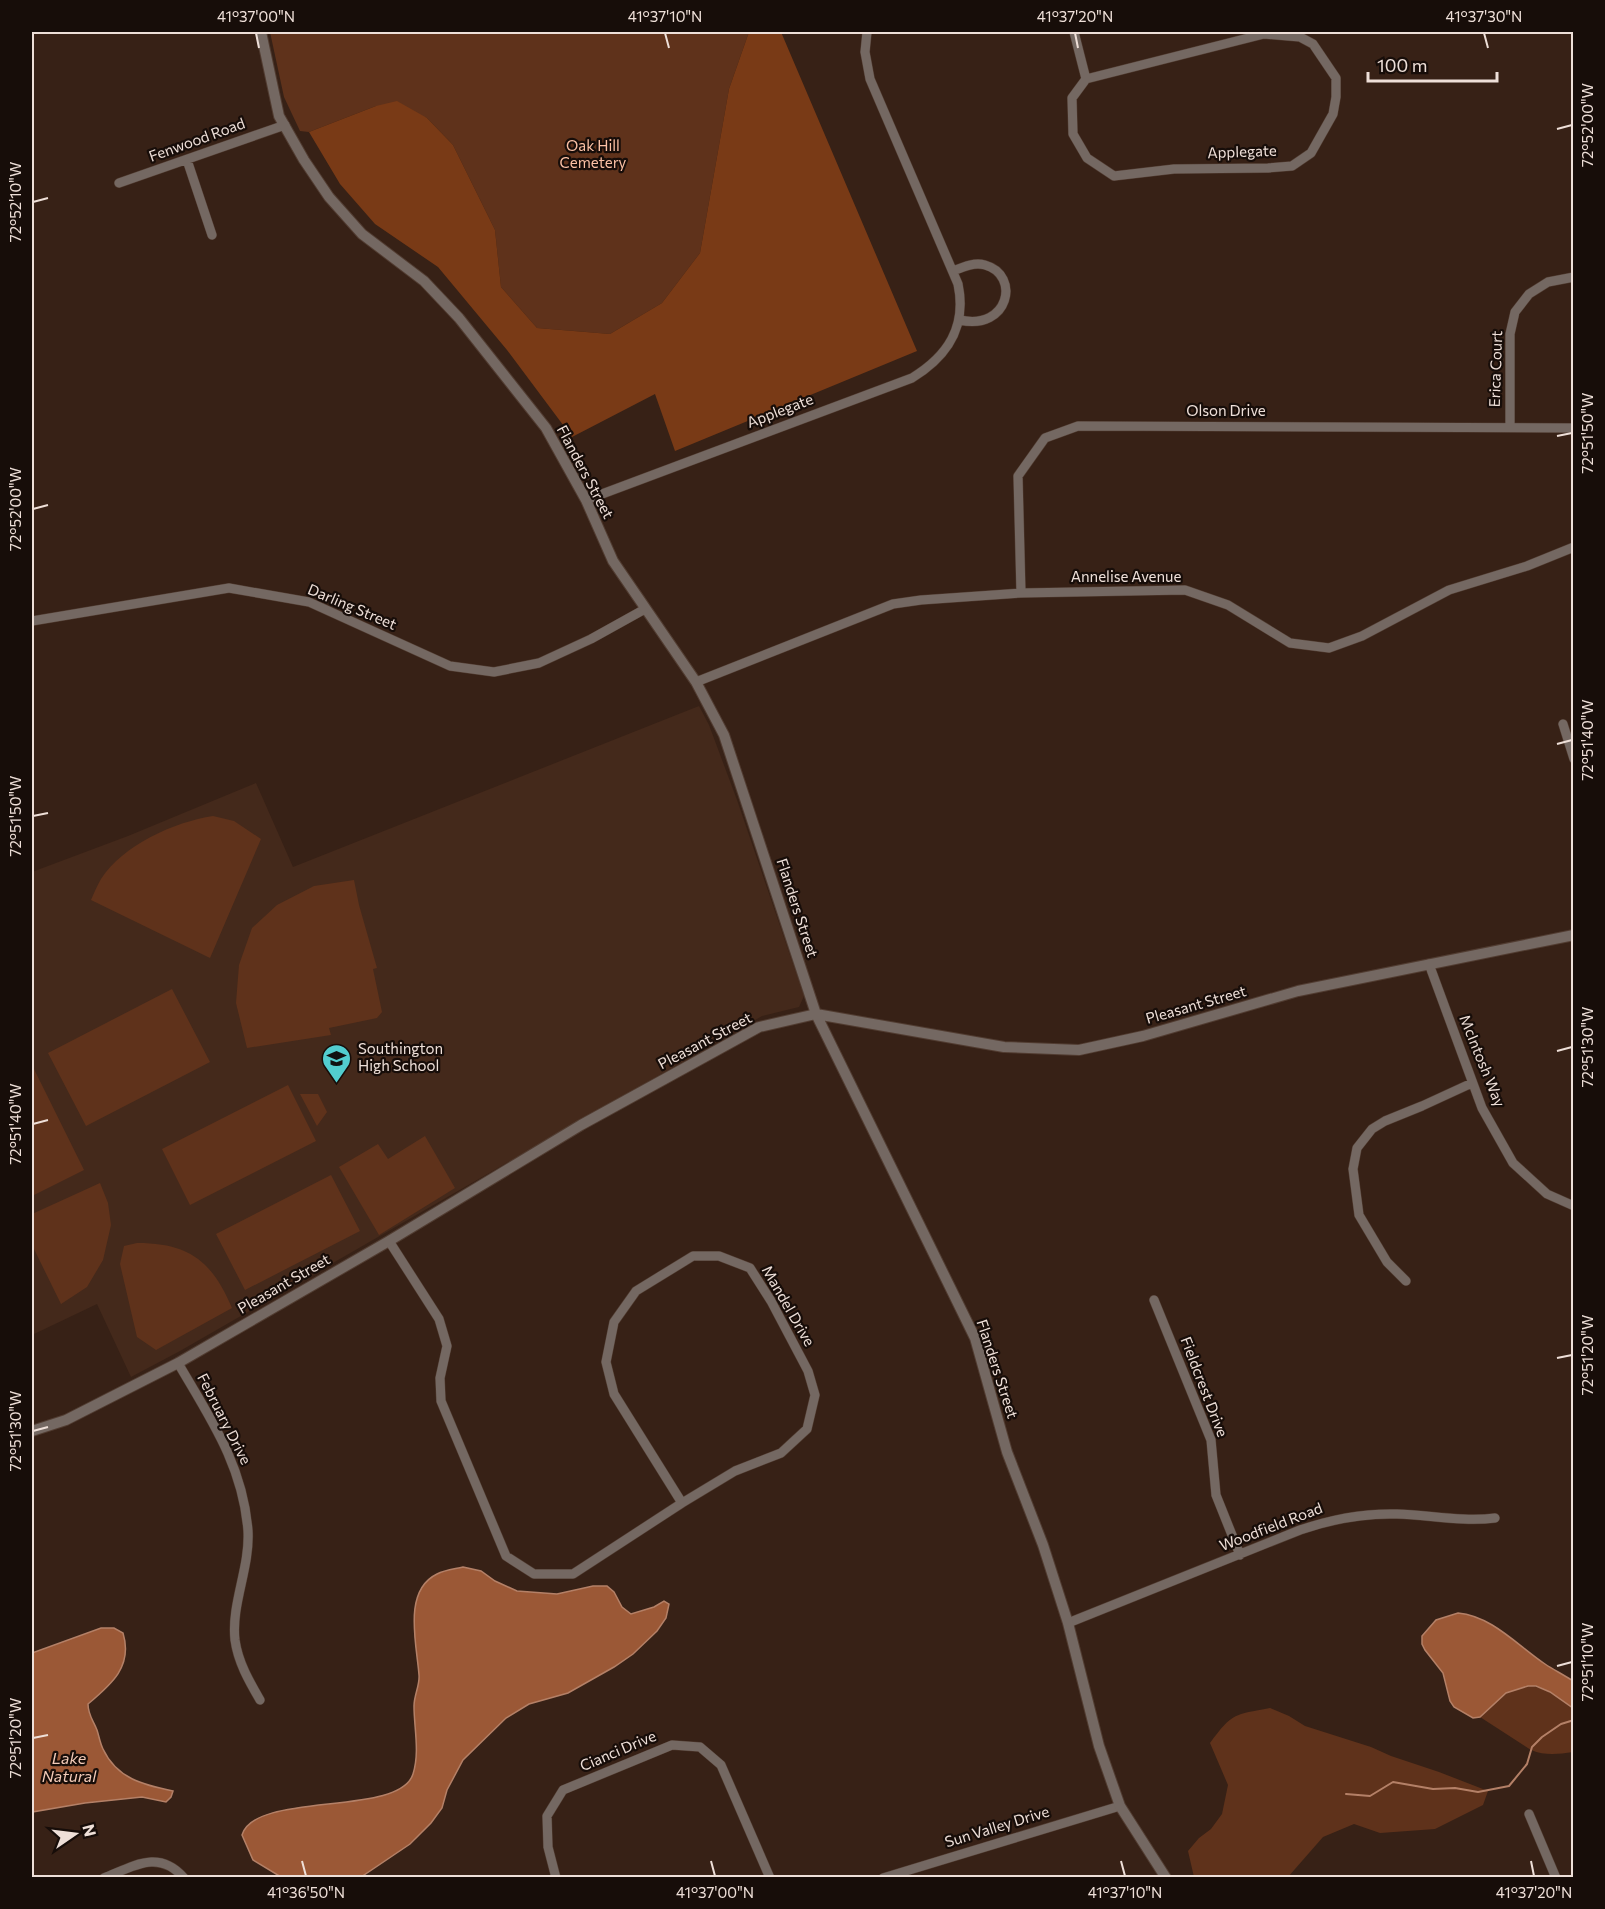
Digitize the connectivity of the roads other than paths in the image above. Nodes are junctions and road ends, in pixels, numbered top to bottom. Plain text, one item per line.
1 (261, 32) edge
2 (867, 32) edge
3 (1074, 32) edge
4 (1086, 78) junction
5 (285, 124) junction
6 (187, 160) junction
7 (119, 183) dead end
8 (212, 235) dead end
9 (953, 271) junction
10 (1574, 277) edge
11 (960, 320) junction
12 (1510, 427) junction
13 (1574, 428) edge
14 (585, 500) junction
15 (1574, 547) edge
16 (1021, 593) junction
17 (645, 609) junction
18 (32, 621) edge
19 (696, 682) junction
20 (1563, 724) dead end
21 (1574, 759) edge
22 (1574, 935) edge
23 (1429, 964) junction
24 (816, 1014) junction
25 (1472, 1083) junction
26 (1574, 1206) edge
27 (389, 1241) junction
28 (1406, 1281) dead end
29 (1154, 1300) dead end
30 (178, 1363) junction
31 (32, 1431) edge
32 (682, 1503) junction
33 (1495, 1518) dead end
34 (1240, 1555) junction
35 (1068, 1623) junction
36 (260, 1700) dead end
37 (1120, 1806) junction
38 (1529, 1814) dead end
39 (104, 1878) edge
40 (184, 1878) edge
41 (556, 1878) edge
42 (770, 1878) edge
43 (883, 1878) edge
44 (1166, 1878) edge
45 (1556, 1878) edge

1 - 5 street, Flanders Street
2 - 9 street, Applegate
3 - 4 street
4 - 4 street, Applegate
5 - 6 street, Fenwood Road
5 - 14 street, Flanders Street
6 - 7 street, Fenwood Road
6 - 8 street
9 - 11 street, Applegate
9 - 11 street
10 - 12 street, Erica Court
11 - 14 street, Applegate
12 - 13 street, Olson Drive
12 - 16 street, Olson Drive
14 - 17 street, Flanders Street
15 - 16 street, Annelise Avenue
16 - 19 street, Annelise Avenue
17 - 18 street, Darling Street
17 - 19 street, Flanders Street
19 - 24 street, Flanders Street
20 - 21 street
22 - 23 street, Pleasant Street
23 - 24 street, Pleasant Street
23 - 25 street, McIntosh Way
24 - 27 street, Pleasant Street
24 - 35 street, Flanders Street
25 - 26 street, McIntosh Way
25 - 28 street
27 - 30 street, Pleasant Street
27 - 32 street, Mandel Drive
29 - 34 street, Fieldcrest Drive
30 - 31 street, Pleasant Street
30 - 36 street, February Drive
32 - 32 street, Mandel Drive
33 - 34 street, Woodfield Road
34 - 35 street, Woodfield Road
35 - 37 street, Flanders Street
37 - 43 street, Sun Valley Drive
37 - 44 street, Flanders Street
38 - 45 street
39 - 40 street
41 - 42 street, Cianci Drive

